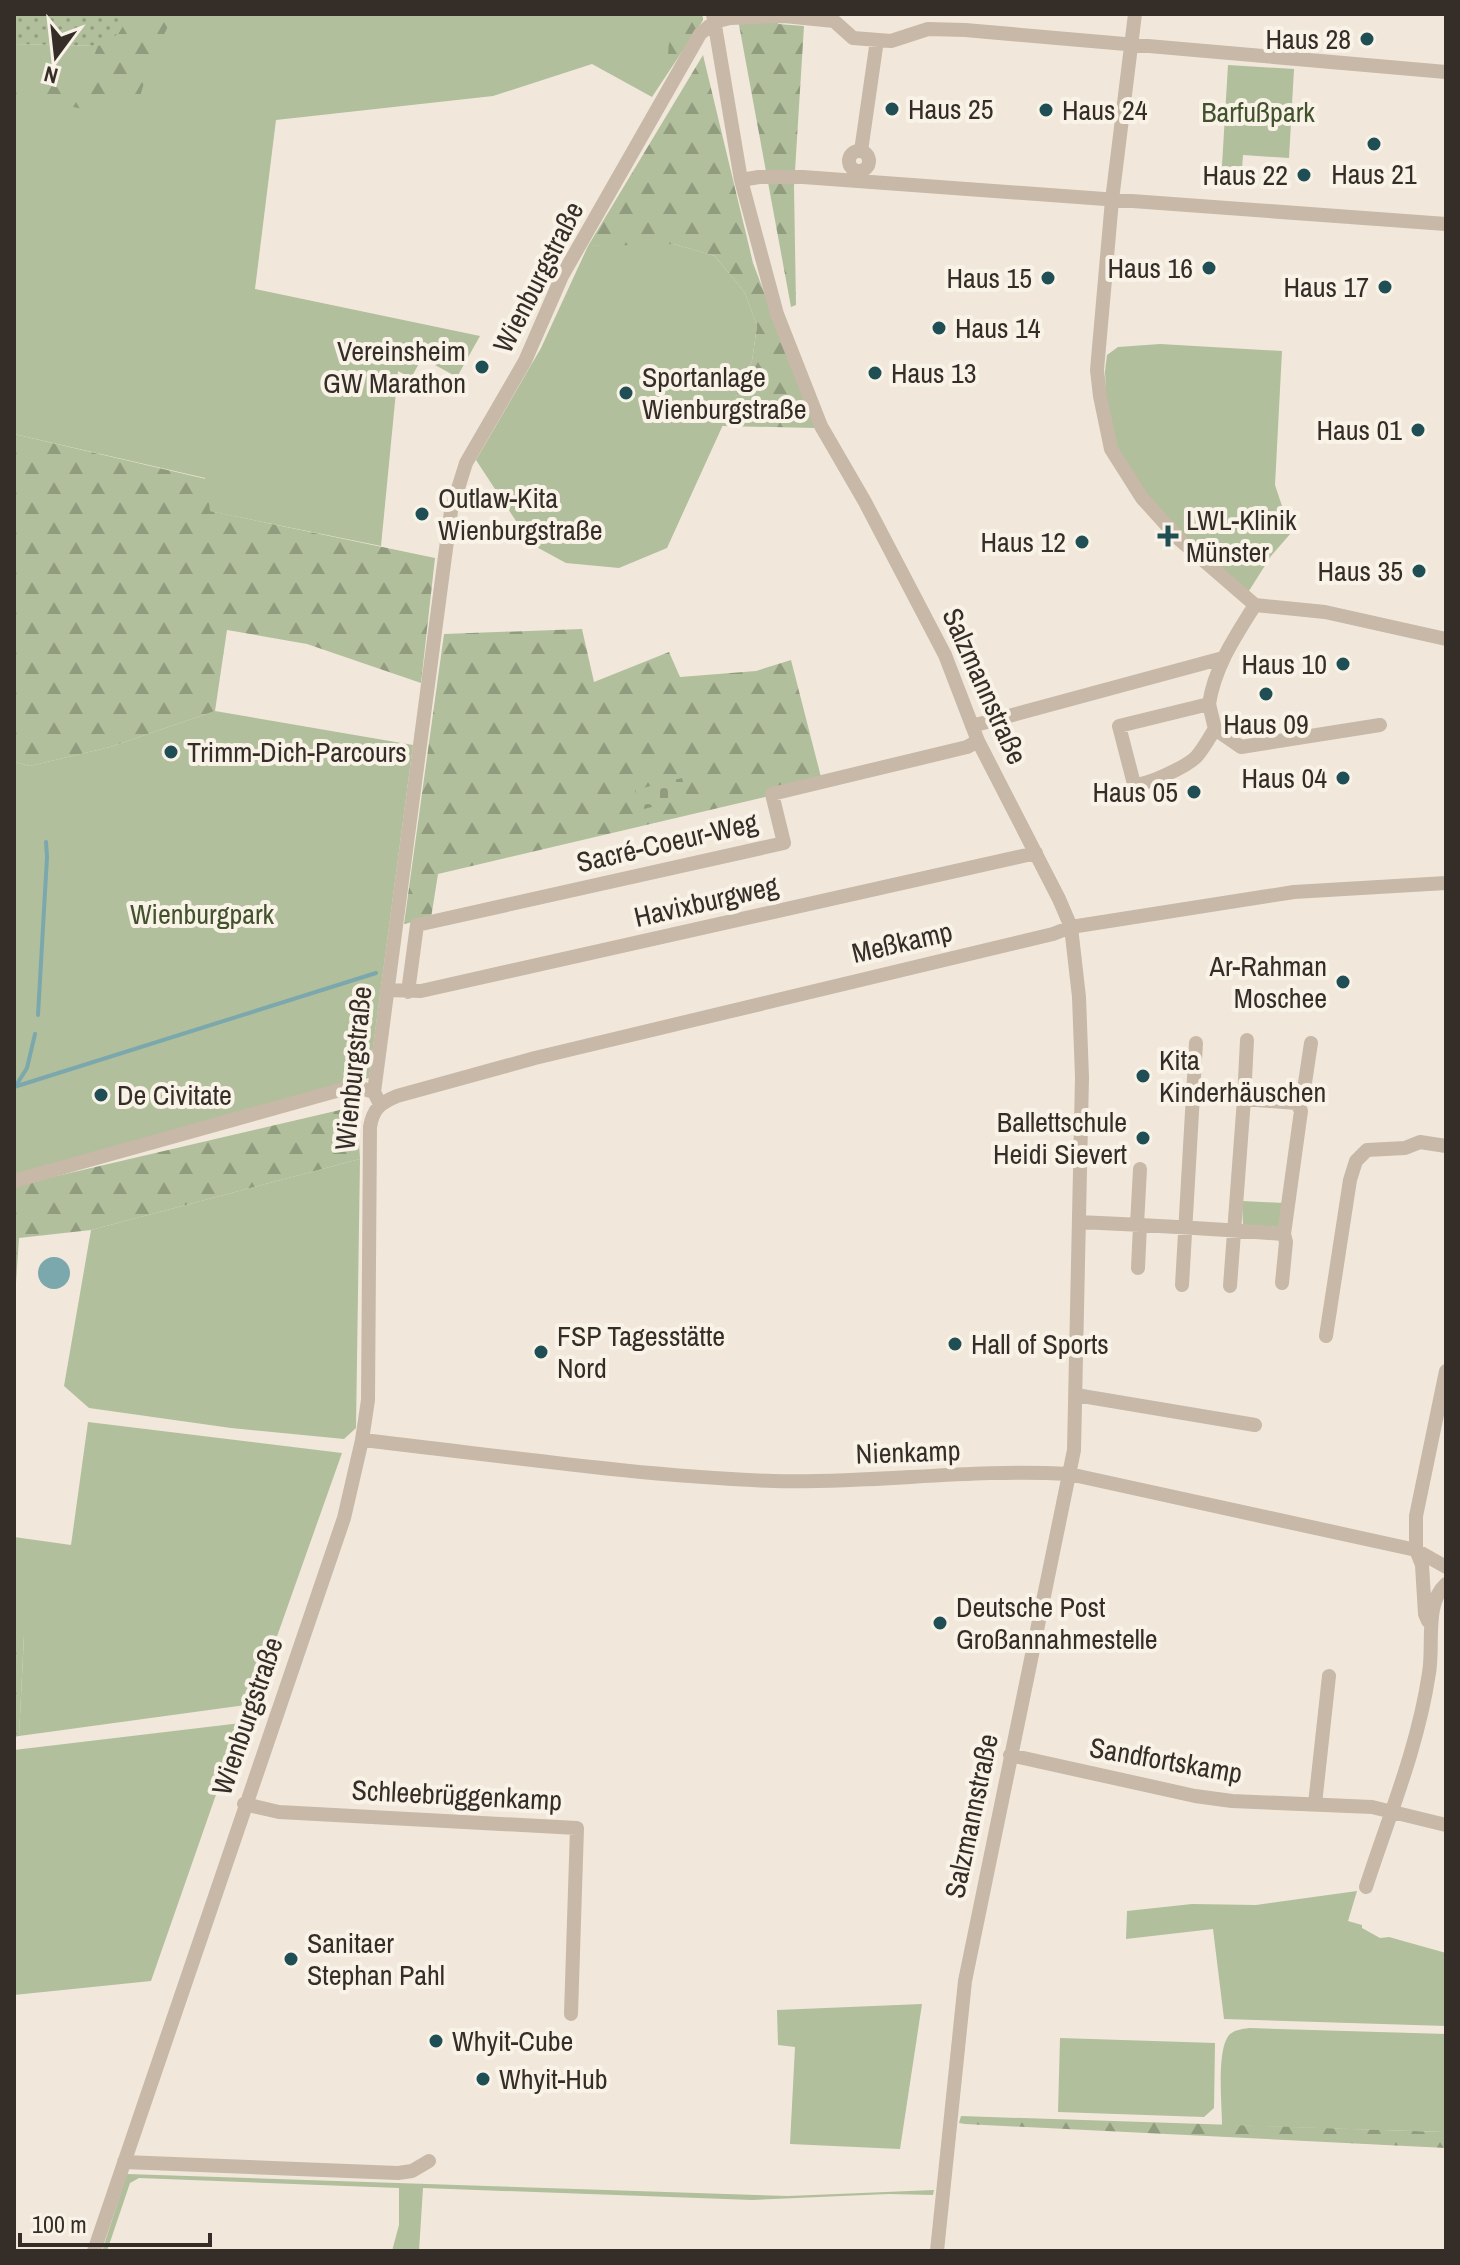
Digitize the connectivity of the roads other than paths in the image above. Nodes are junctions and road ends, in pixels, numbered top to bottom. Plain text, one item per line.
1 (1135, 14) edge
2 (714, 18) edge
3 (877, 40) junction
4 (1133, 45) junction
5 (1446, 72) edge
6 (858, 176) junction
7 (741, 180) junction
8 (1112, 200) junction
9 (1446, 224) edge
10 (1255, 605) junction
11 (1446, 639) edge
12 (1223, 658) junction
13 (1209, 704) junction
14 (1380, 725) dead end
15 (972, 726) junction
16 (1215, 729) junction
17 (978, 741) junction
18 (1036, 853) junction
19 (1446, 883) edge
20 (1071, 927) junction
21 (386, 990) junction
22 (408, 992) junction
23 (1247, 1040) dead end
24 (1196, 1043) dead end
25 (1311, 1043) dead end
26 (1194, 1096) junction
27 (377, 1098) junction
28 (1244, 1099) junction
29 (1297, 1103) junction
30 (1446, 1146) edge
31 (1140, 1169) dead end
32 (14, 1181) edge
33 (1079, 1222) junction
34 (1139, 1225) junction
35 (1186, 1228) junction
36 (1234, 1231) junction
37 (1284, 1234) junction
38 (1138, 1268) dead end
39 (1282, 1283) dead end
40 (1182, 1285) dead end
41 (1230, 1286) dead end
42 (1326, 1336) dead end
43 (1446, 1371) edge
44 (1076, 1395) junction
45 (1255, 1425) dead end
46 (362, 1440) junction
47 (1069, 1474) junction
48 (1416, 1550) junction
49 (1446, 1567) edge
50 (1446, 1584) edge
51 (1431, 1628) junction
52 (1329, 1676) dead end
53 (1010, 1755) junction
54 (244, 1804) junction
55 (1315, 1804) junction
56 (1391, 1811) junction
57 (1446, 1825) edge
58 (1366, 1887) dead end
59 (571, 2014) dead end
60 (429, 2161) dead end
61 (124, 2162) junction
62 (94, 2251) edge
63 (937, 2251) edge

1 - 4 street
2 - 3 street
2 - 7 street, Salzmannstraße
2 - 21 street, Wienburgstraße
3 - 4 street
3 - 6 street
4 - 5 street
4 - 8 street
6 - 7 street
6 - 8 street
7 - 15 street, Salzmannstraße
8 - 9 street
8 - 10 street
10 - 11 street
10 - 12 street
12 - 13 street
12 - 15 street
13 - 16 street
13 - 16 street
14 - 16 street
15 - 17 street, Salzmannstraße
17 - 18 street, Salzmannstraße
17 - 22 street, Sacré-Coeur-Weg
18 - 20 street, Salzmannstraße
18 - 22 street, Havixburgweg
19 - 20 street, Meßkamp
20 - 27 street, Meßkamp
20 - 33 street, Salzmannstraße
21 - 22 street, Havixburgweg
21 - 27 street, Wienburgstraße
23 - 28 street
24 - 26 street
25 - 29 street
26 - 28 street
26 - 35 street
27 - 32 street
27 - 46 street, Wienburgstraße
28 - 29 street
28 - 36 street
29 - 37 street
30 - 42 street
31 - 34 street
33 - 34 street
33 - 44 street, Salzmannstraße
34 - 35 street
34 - 38 street
35 - 36 street
35 - 40 street
36 - 37 street
36 - 41 street
37 - 39 street
43 - 48 street
44 - 45 street
44 - 47 street, Salzmannstraße
46 - 47 street, Nienkamp
46 - 54 street, Wienburgstraße
47 - 48 street, Nienkamp
47 - 53 street, Salzmannstraße
48 - 49 street, Nienkamp
48 - 51 street
50 - 51 street
51 - 56 street
52 - 55 street
53 - 55 street, Sandfortskamp
53 - 63 street, Salzmannstraße
54 - 59 street, Schleebrüggenkamp
54 - 61 street, Wienburgstraße
55 - 56 street, Sandfortskamp
56 - 57 street, Sandfortskamp
56 - 58 street
60 - 61 street
61 - 62 street, Wienburgstraße

